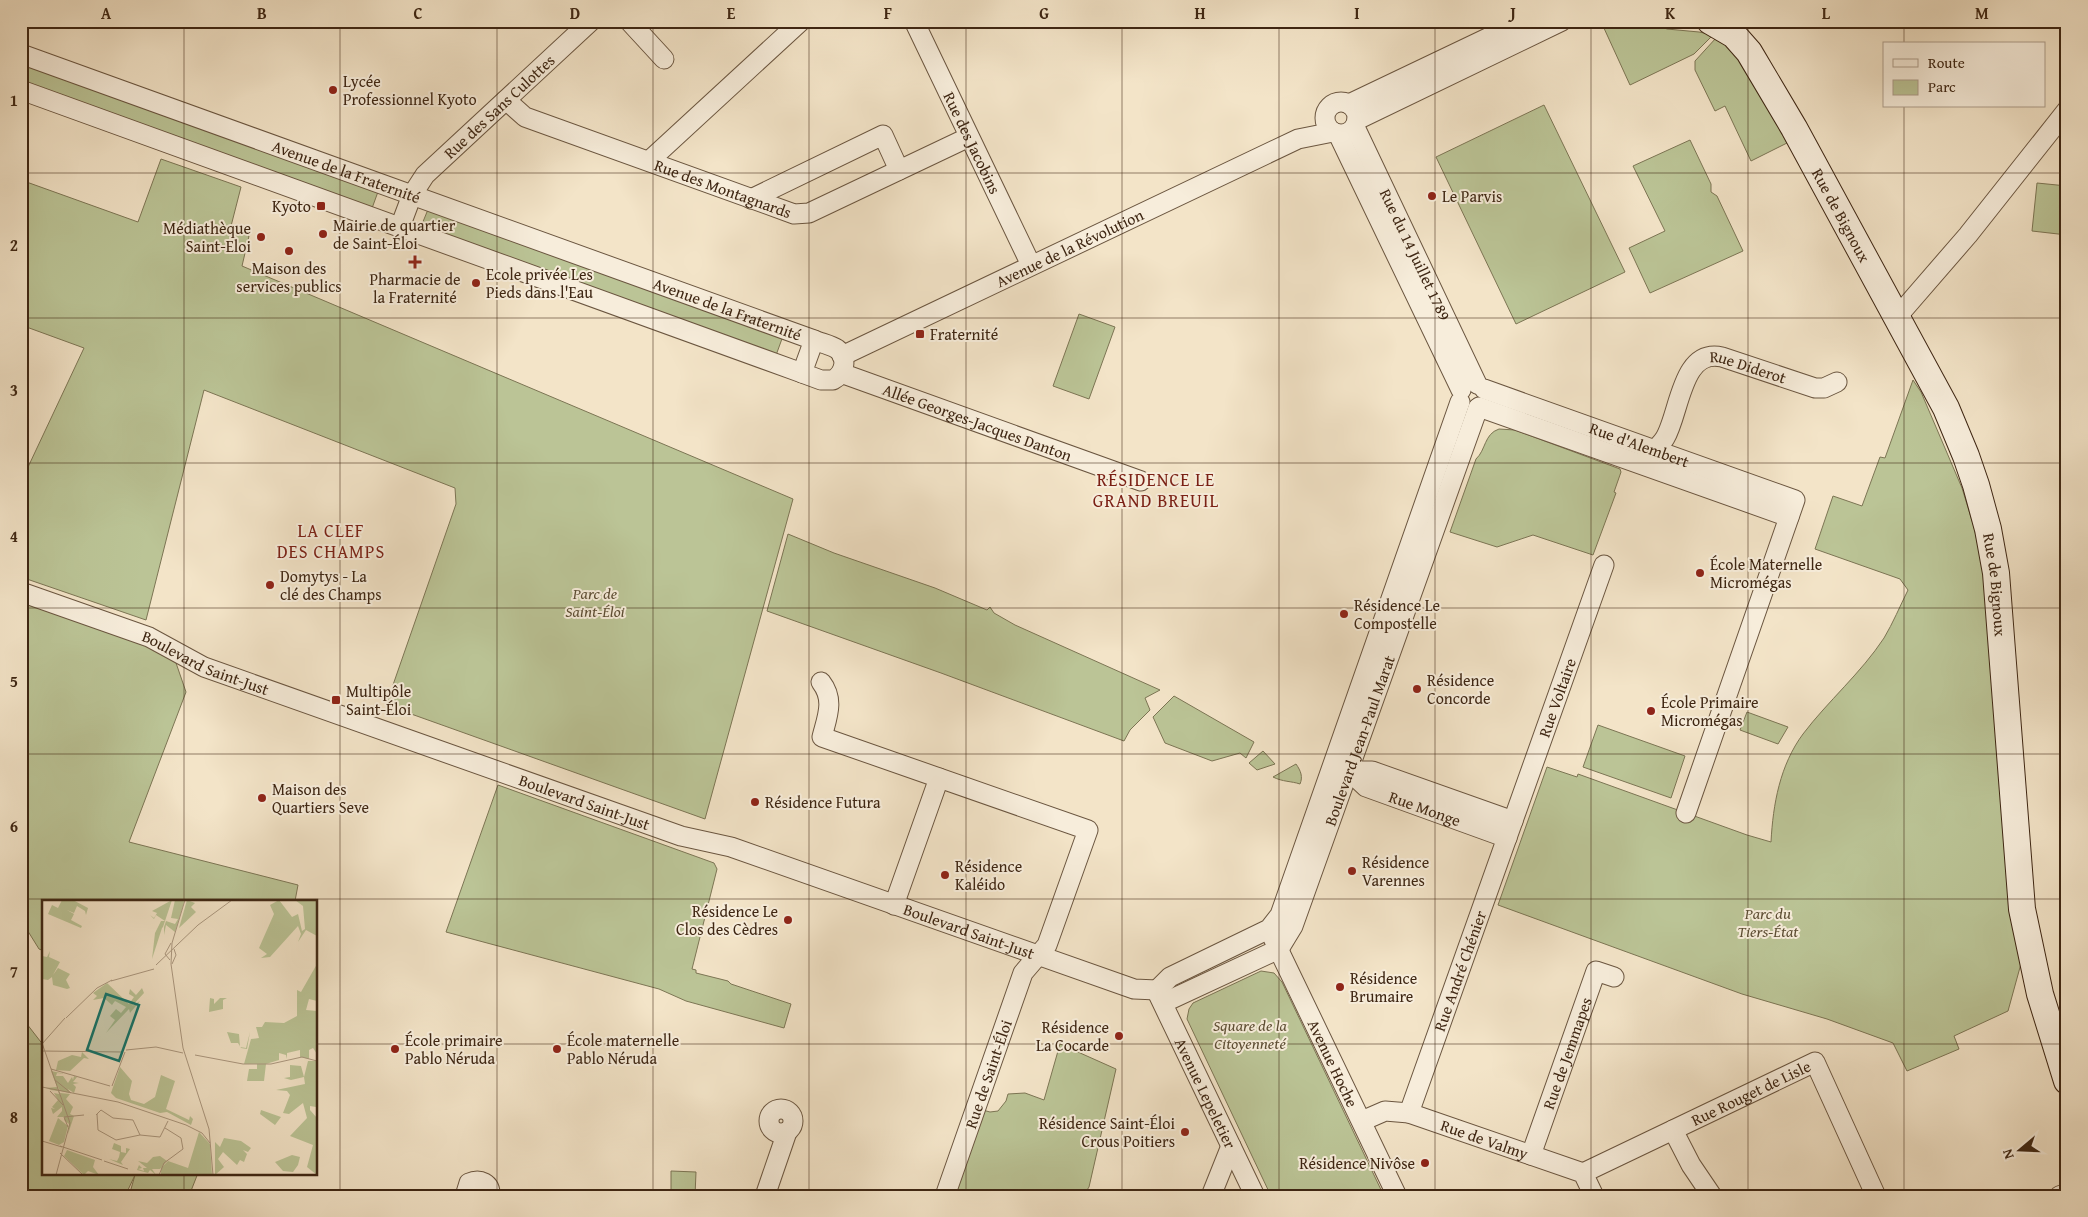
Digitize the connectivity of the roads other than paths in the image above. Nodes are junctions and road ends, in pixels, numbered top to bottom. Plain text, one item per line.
1 (591, 21) edge
2 (630, 21) edge
3 (801, 21) edge
4 (914, 21) edge
5 (1523, 21) edge
6 (1562, 21) edge
7 (1710, 21) edge
8 (1742, 21) edge
9 (21, 54) edge
10 (664, 59) dead end
11 (21, 90) edge
12 (506, 100) junction
13 (2067, 110) edge
14 (1346, 123) junction
15 (1794, 128) junction
16 (969, 137) junction
17 (1298, 139) junction
18 (649, 161) junction
19 (899, 170) junction
20 (412, 194) junction
21 (751, 199) junction
22 (400, 226) junction
23 (1031, 265) junction
24 (1896, 317) junction
25 (814, 340) junction
26 (842, 364) junction
27 (802, 373) junction
28 (1837, 382) dead end
29 (1470, 391) junction
30 (1478, 408) junction
31 (1655, 450) junction
32 (1640, 464) junction
33 (1141, 481) dead end
34 (1792, 508) junction
35 (1604, 566) dead end
36 (21, 592) edge
37 (820, 682) dead end
38 (1341, 769) junction
39 (938, 778) junction
40 (1686, 813) dead end
41 (1510, 829) junction
42 (894, 905) junction
43 (1269, 929) junction
44 (1279, 949) junction
45 (1037, 956) junction
46 (1614, 977) dead end
47 (1160, 997) junction
48 (2067, 1081) edge
49 (1409, 1113) junction
50 (1362, 1121) junction
51 (1673, 1130) junction
52 (787, 1132) dead end
53 (1231, 1146) junction
54 (1531, 1155) junction
55 (1583, 1174) junction
56 (2067, 1192) edge
57 (1248, 1194) edge
58 (465, 1196) edge
59 (490, 1196) edge
60 (765, 1196) edge
61 (945, 1196) edge
62 (1212, 1196) edge
63 (1397, 1196) edge
64 (1594, 1196) edge
65 (1712, 1196) edge
66 (1876, 1196) edge
67 (2059, 1196) edge

1 - 12 street, Rue des Sans Culottes
2 - 10 street
3 - 18 street
4 - 16 street, Rue des Jacobins
5 - 14 street, Avenue de la Révolution
6 - 14 street, Avenue de la Révolution
7 - 15 street, Rue de Bignoux
8 - 15 street, Rue de Bignoux
9 - 20 street, Avenue de la Fraternité
11 - 22 street, Avenue de la Fraternité
12 - 18 street, Rue des Montagnards
12 - 20 street, Rue des Sans Culottes
13 - 24 street
14 - 17 street, Avenue de la Révolution
14 - 17 street, Avenue de la Révolution
14 - 29 street, Rue du 14 Juillet 1789
15 - 24 street, Rue de Bignoux
16 - 19 street, Rue des Montagnards
16 - 23 street, Rue des Jacobins
17 - 23 street, Avenue de la Révolution
18 - 21 street, Rue des Montagnards
19 - 21 street, Rue des Montagnards
19 - 21 street
20 - 22 street, Rue des Sans Culottes
20 - 25 street, Avenue de la Fraternité
22 - 27 street, Avenue de la Fraternité
23 - 26 street, Avenue de la Révolution
24 - 48 street, Rue de Bignoux
25 - 26 street, Avenue de la Fraternité
25 - 27 street
26 - 27 street, Avenue de la Fraternité
26 - 33 street, Allée Georges-Jacques Danton
28 - 31 street, Rue Diderot
29 - 30 street, Boulevard Jean-Paul Marat
29 - 31 street, Rue d'Alembert
29 - 38 street, Boulevard Jean-Paul Marat
30 - 32 street, Rue d'Alembert
30 - 38 street, Boulevard Jean-Paul Marat
31 - 32 street
31 - 34 street, Rue d'Alembert
32 - 34 street, Rue d'Alembert
34 - 40 street
35 - 41 street, Rue Voltaire
36 - 42 street, Boulevard Saint-Just
37 - 39 street
38 - 41 street, Rue Monge
38 - 43 street, Boulevard Jean-Paul Marat
38 - 44 street, Boulevard Jean-Paul Marat
39 - 42 street
39 - 45 street, Rue de Saint-Éloi
41 - 49 street, Rue André Chénier
42 - 45 street, Boulevard Saint-Just
43 - 44 street, Avenue Hoche
43 - 47 street
44 - 47 street
44 - 50 street, Avenue Hoche
45 - 47 street, Boulevard Saint-Just
45 - 61 street, Rue de Saint-Éloi
46 - 54 street, Rue de Jemmapes
47 - 53 street, Avenue Lepeletier
49 - 50 street, Rue de Valmy
49 - 54 street, Rue de Valmy
50 - 63 street, Avenue Hoche
51 - 55 street, Rue Rouget de Lisle
51 - 65 street
51 - 66 street, Rue Rouget de Lisle
52 - 60 street
53 - 57 street, Avenue Lepeletier
53 - 62 street
54 - 55 street, Rue de Valmy
55 - 64 street
56 - 67 street
58 - 59 street

